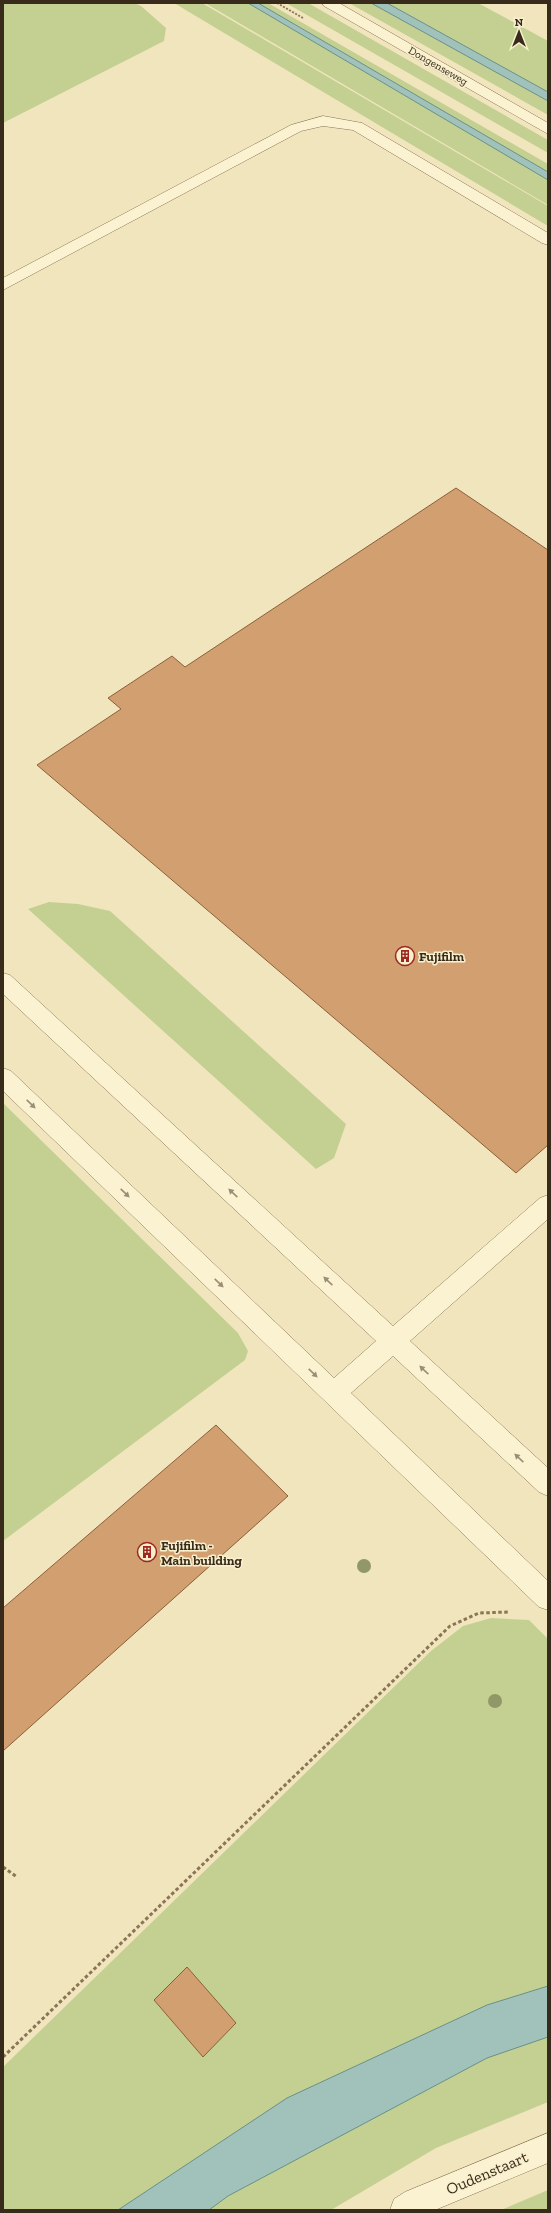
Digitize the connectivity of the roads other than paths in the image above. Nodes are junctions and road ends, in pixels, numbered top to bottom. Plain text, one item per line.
1 (329, 3) edge
2 (548, 129) edge
3 (548, 240) edge
4 (3, 284) edge
5 (3, 981) edge
6 (3, 1077) edge
7 (548, 1205) edge
8 (393, 1342) junction
9 (334, 1394) junction
10 (548, 1484) edge
11 (548, 1598) edge
12 (548, 2148) edge
13 (406, 2210) edge

1 - 2 street, Dongenseweg
3 - 4 street
8 -> 5 street
6 -> 9 street
7 - 8 street
8 - 9 street
10 -> 8 street
9 - 11 street
12 - 13 street, Oudenstaart

